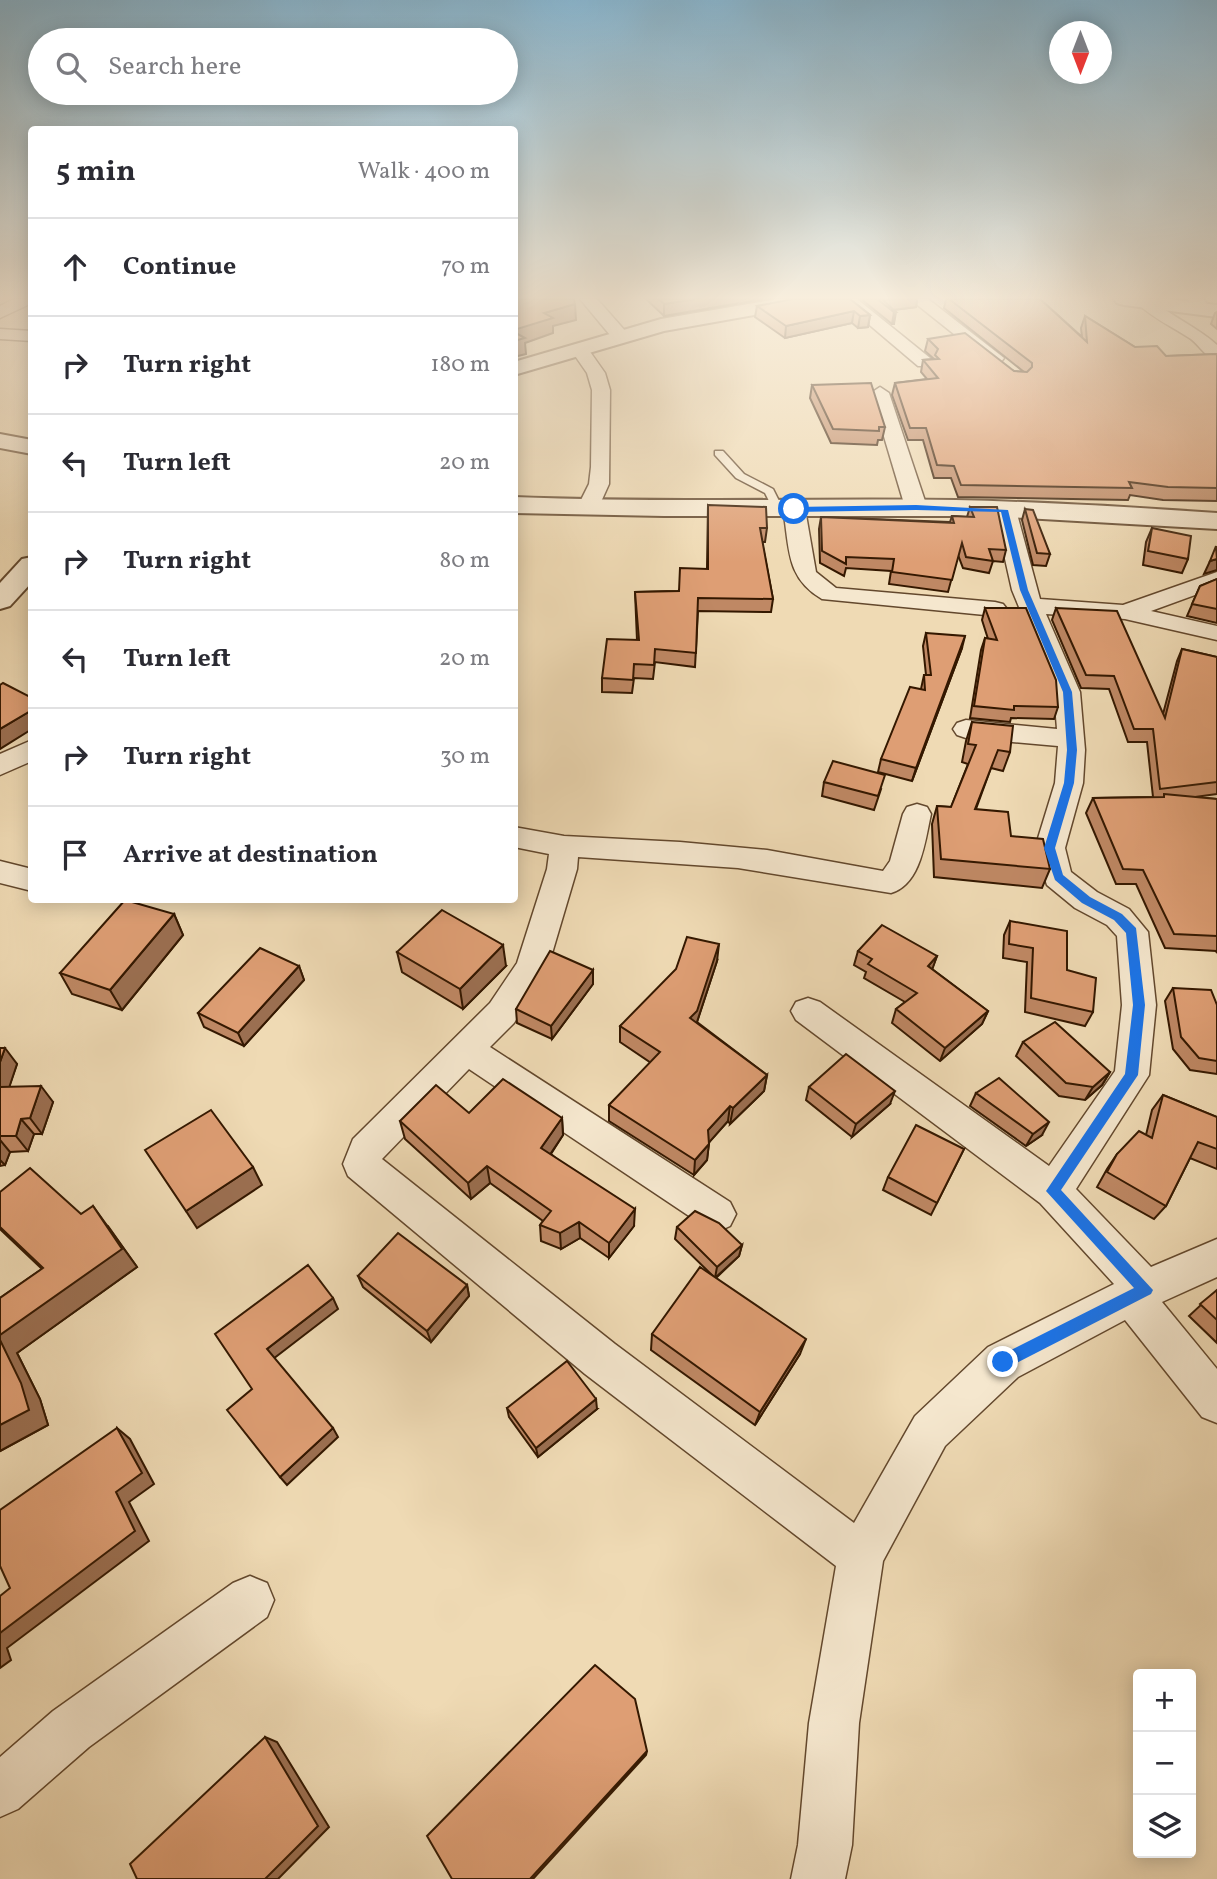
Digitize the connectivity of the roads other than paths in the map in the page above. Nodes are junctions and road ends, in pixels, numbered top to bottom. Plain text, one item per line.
1 (600, 387) edge
2 (880, 393) dead end
3 (719, 453) dead end
4 (518, 505) edge
5 (588, 508) junction
6 (916, 508) junction
7 (786, 509) junction
8 (1004, 510) junction
9 (1217, 521) edge
10 (28, 569) edge
11 (1217, 579) edge
12 (0, 600) edge
13 (1032, 606) junction
14 (995, 609) edge
15 (1125, 612) junction
16 (1217, 633) edge
17 (966, 729) dead end
18 (1071, 739) junction
19 (28, 751) edge
20 (0, 766) edge
21 (917, 814) dead end
22 (518, 838) edge
23 (564, 846) junction
24 (0, 872) edge
25 (28, 879) edge
26 (807, 1011) dead end
27 (465, 1048) junction
28 (1053, 1191) junction
29 (718, 1214) dead end
30 (1217, 1258) edge
31 (1138, 1293) junction
32 (1217, 1402) edge
33 (861, 1556) junction
34 (250, 1600) dead end
35 (0, 1790) edge
36 (818, 1879) edge

1 - 5 street
2 - 6 street
3 - 7 lane
4 - 5 street
5 - 7 street
6 - 7 street
6 - 8 street
7 - 14 street
8 - 9 street
8 - 13 street
10 - 12 street
11 - 15 street
13 - 15 street
13 - 18 street
15 - 16 street
17 - 18 street
18 - 28 street
19 - 20 street
21 - 23 street
22 - 23 street
23 - 27 street
24 - 25 street
26 - 28 street
27 - 29 street
27 - 33 street
28 - 31 street
30 - 31 street
31 - 32 street
31 - 33 street
33 - 36 street
34 - 35 street

